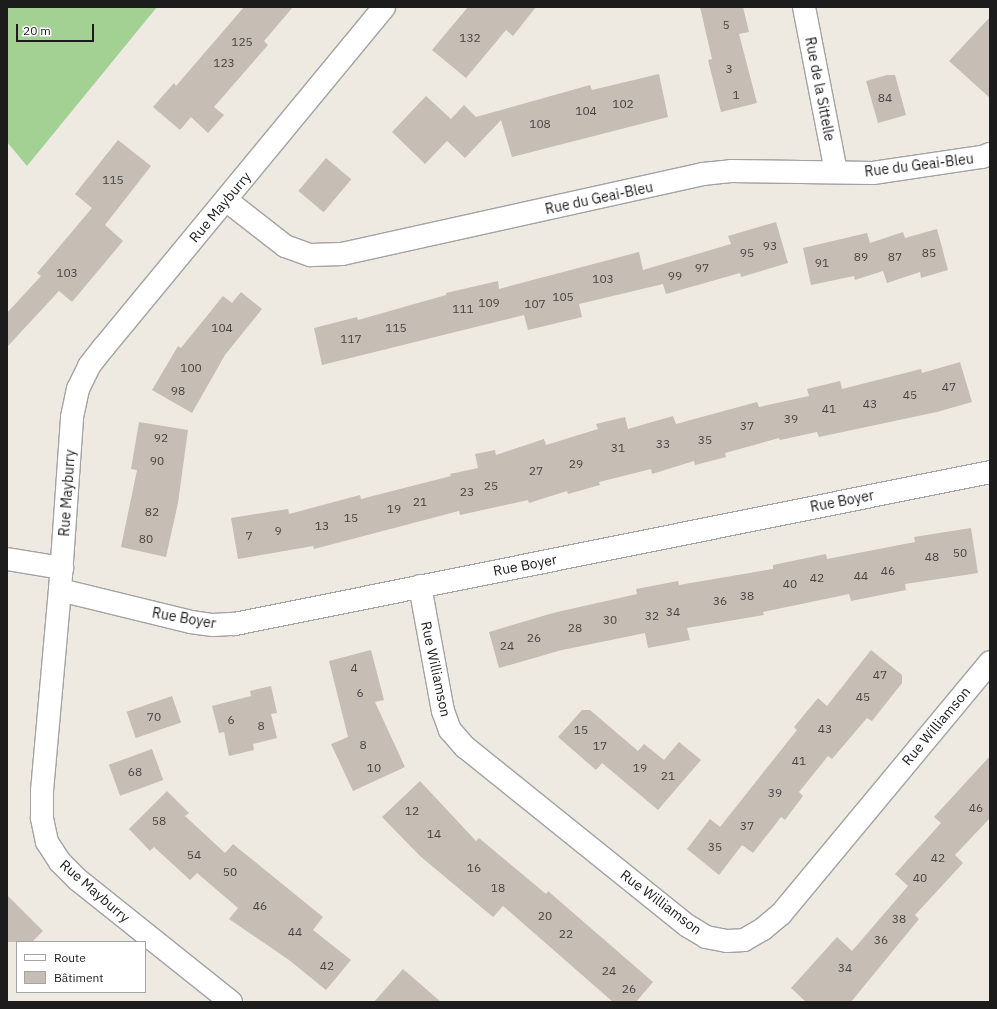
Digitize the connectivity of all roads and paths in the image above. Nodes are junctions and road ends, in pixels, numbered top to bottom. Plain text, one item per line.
1 (384, 7) edge
2 (804, 7) edge
3 (990, 154) edge
4 (836, 171) junction
5 (226, 200) junction
6 (990, 472) edge
7 (7, 559) edge
8 (62, 568) junction
9 (420, 586) junction
10 (60, 590) junction
11 (990, 662) edge
12 (231, 1002) edge

1 - 5 street, Rue Mayburry
2 - 4 street, Rue de la Sittelle
3 - 4 street, Rue du Geai-Bleu
4 - 5 street, Rue du Geai-Bleu
5 - 8 street, Rue Mayburry
6 - 9 street, Rue Boyer
7 - 8 street
8 - 10 street, Rue Mayburry
9 - 10 street, Rue Boyer
9 - 11 street, Rue Williamson
10 - 12 street, Rue Mayburry

